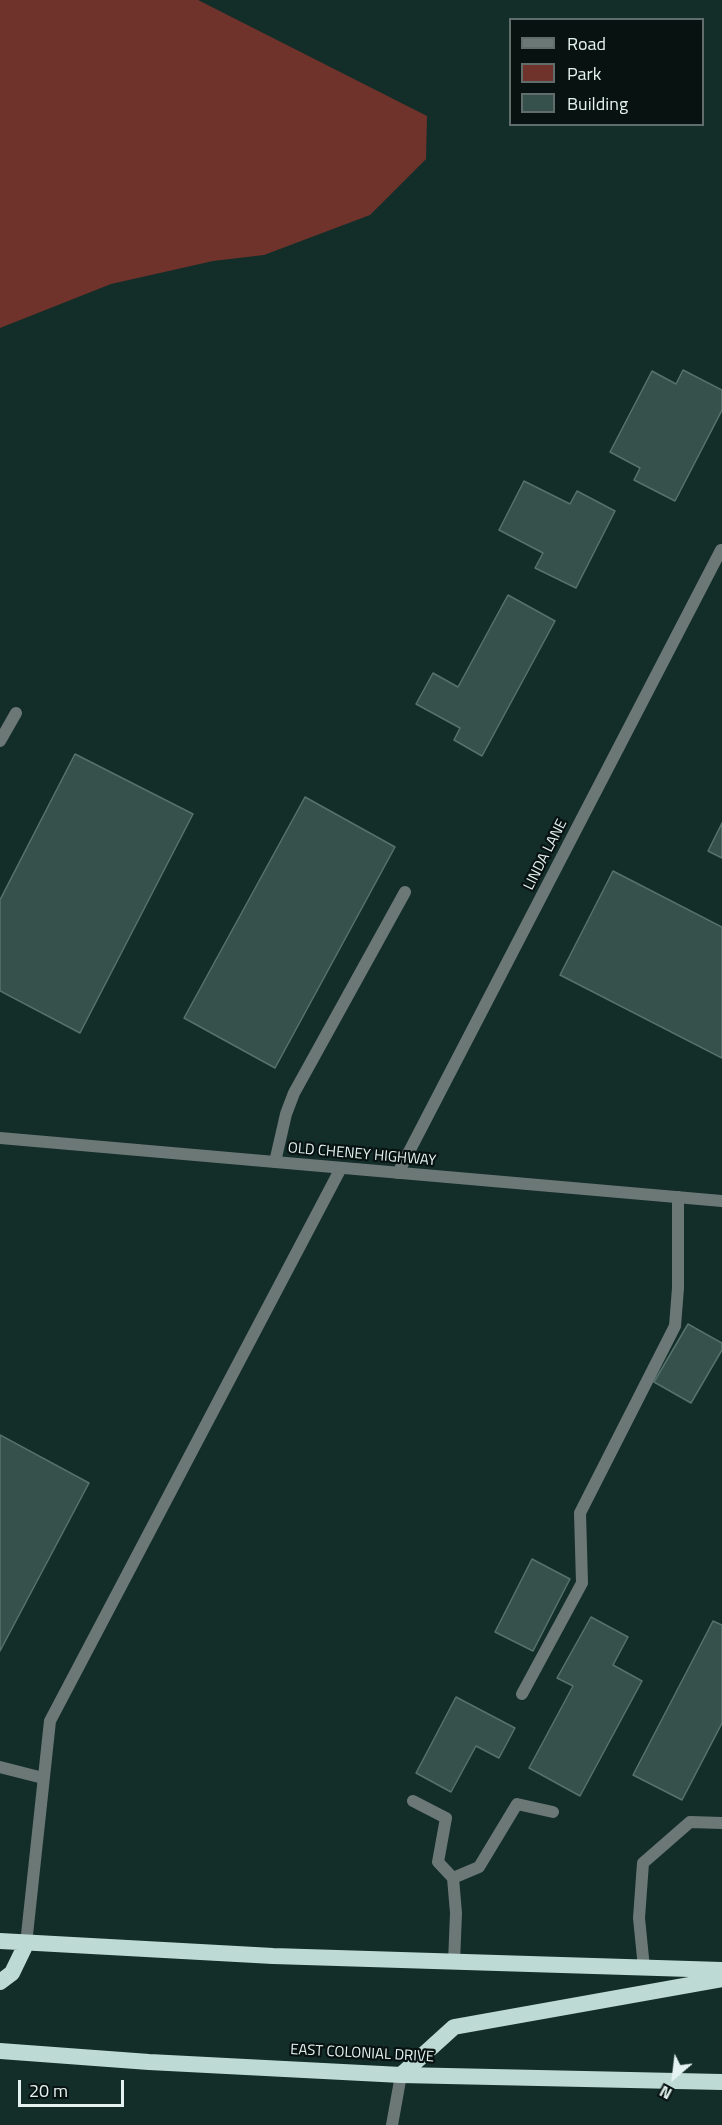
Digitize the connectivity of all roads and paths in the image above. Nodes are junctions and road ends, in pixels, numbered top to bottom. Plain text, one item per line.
1 (721, 550) edge
2 (16, 713) dead end
3 (0, 741) edge
4 (405, 892) dead end
5 (0, 1138) edge
6 (275, 1162) junction
7 (341, 1168) junction
8 (398, 1173) junction
9 (678, 1197) junction
10 (722, 1201) edge
11 (522, 1694) dead end
12 (0, 1767) edge
13 (43, 1778) junction
14 (412, 1801) dead end
15 (553, 1812) dead end
16 (722, 1823) edge
17 (453, 1878) junction
18 (0, 1941) edge
19 (26, 1944) junction
20 (454, 1962) junction
21 (644, 1968) junction
22 (722, 1970) edge
23 (722, 1979) edge
24 (0, 1982) edge
25 (0, 2051) edge
26 (401, 2075) junction
27 (722, 2082) edge
28 (392, 2125) edge

1 - 8 street, LINDA LANE
2 - 3 street
4 - 6 street
5 - 6 street, OLD CHENEY HIGHWAY
6 - 7 street, OLD CHENEY HIGHWAY
7 - 8 street, OLD CHENEY HIGHWAY
7 - 13 street
8 - 9 street, OLD CHENEY HIGHWAY
9 - 10 street, OLD CHENEY HIGHWAY
9 - 11 street
12 - 13 street
13 - 19 street
14 - 17 street
15 - 17 street
16 - 21 street
17 - 20 street
18 - 19 highway
19 - 20 highway
19 - 24 highway
20 - 21 highway
21 - 22 highway
23 - 26 highway
25 - 26 highway, EAST COLONIAL DRIVE
26 - 27 highway, EAST COLONIAL DRIVE
26 - 28 street

